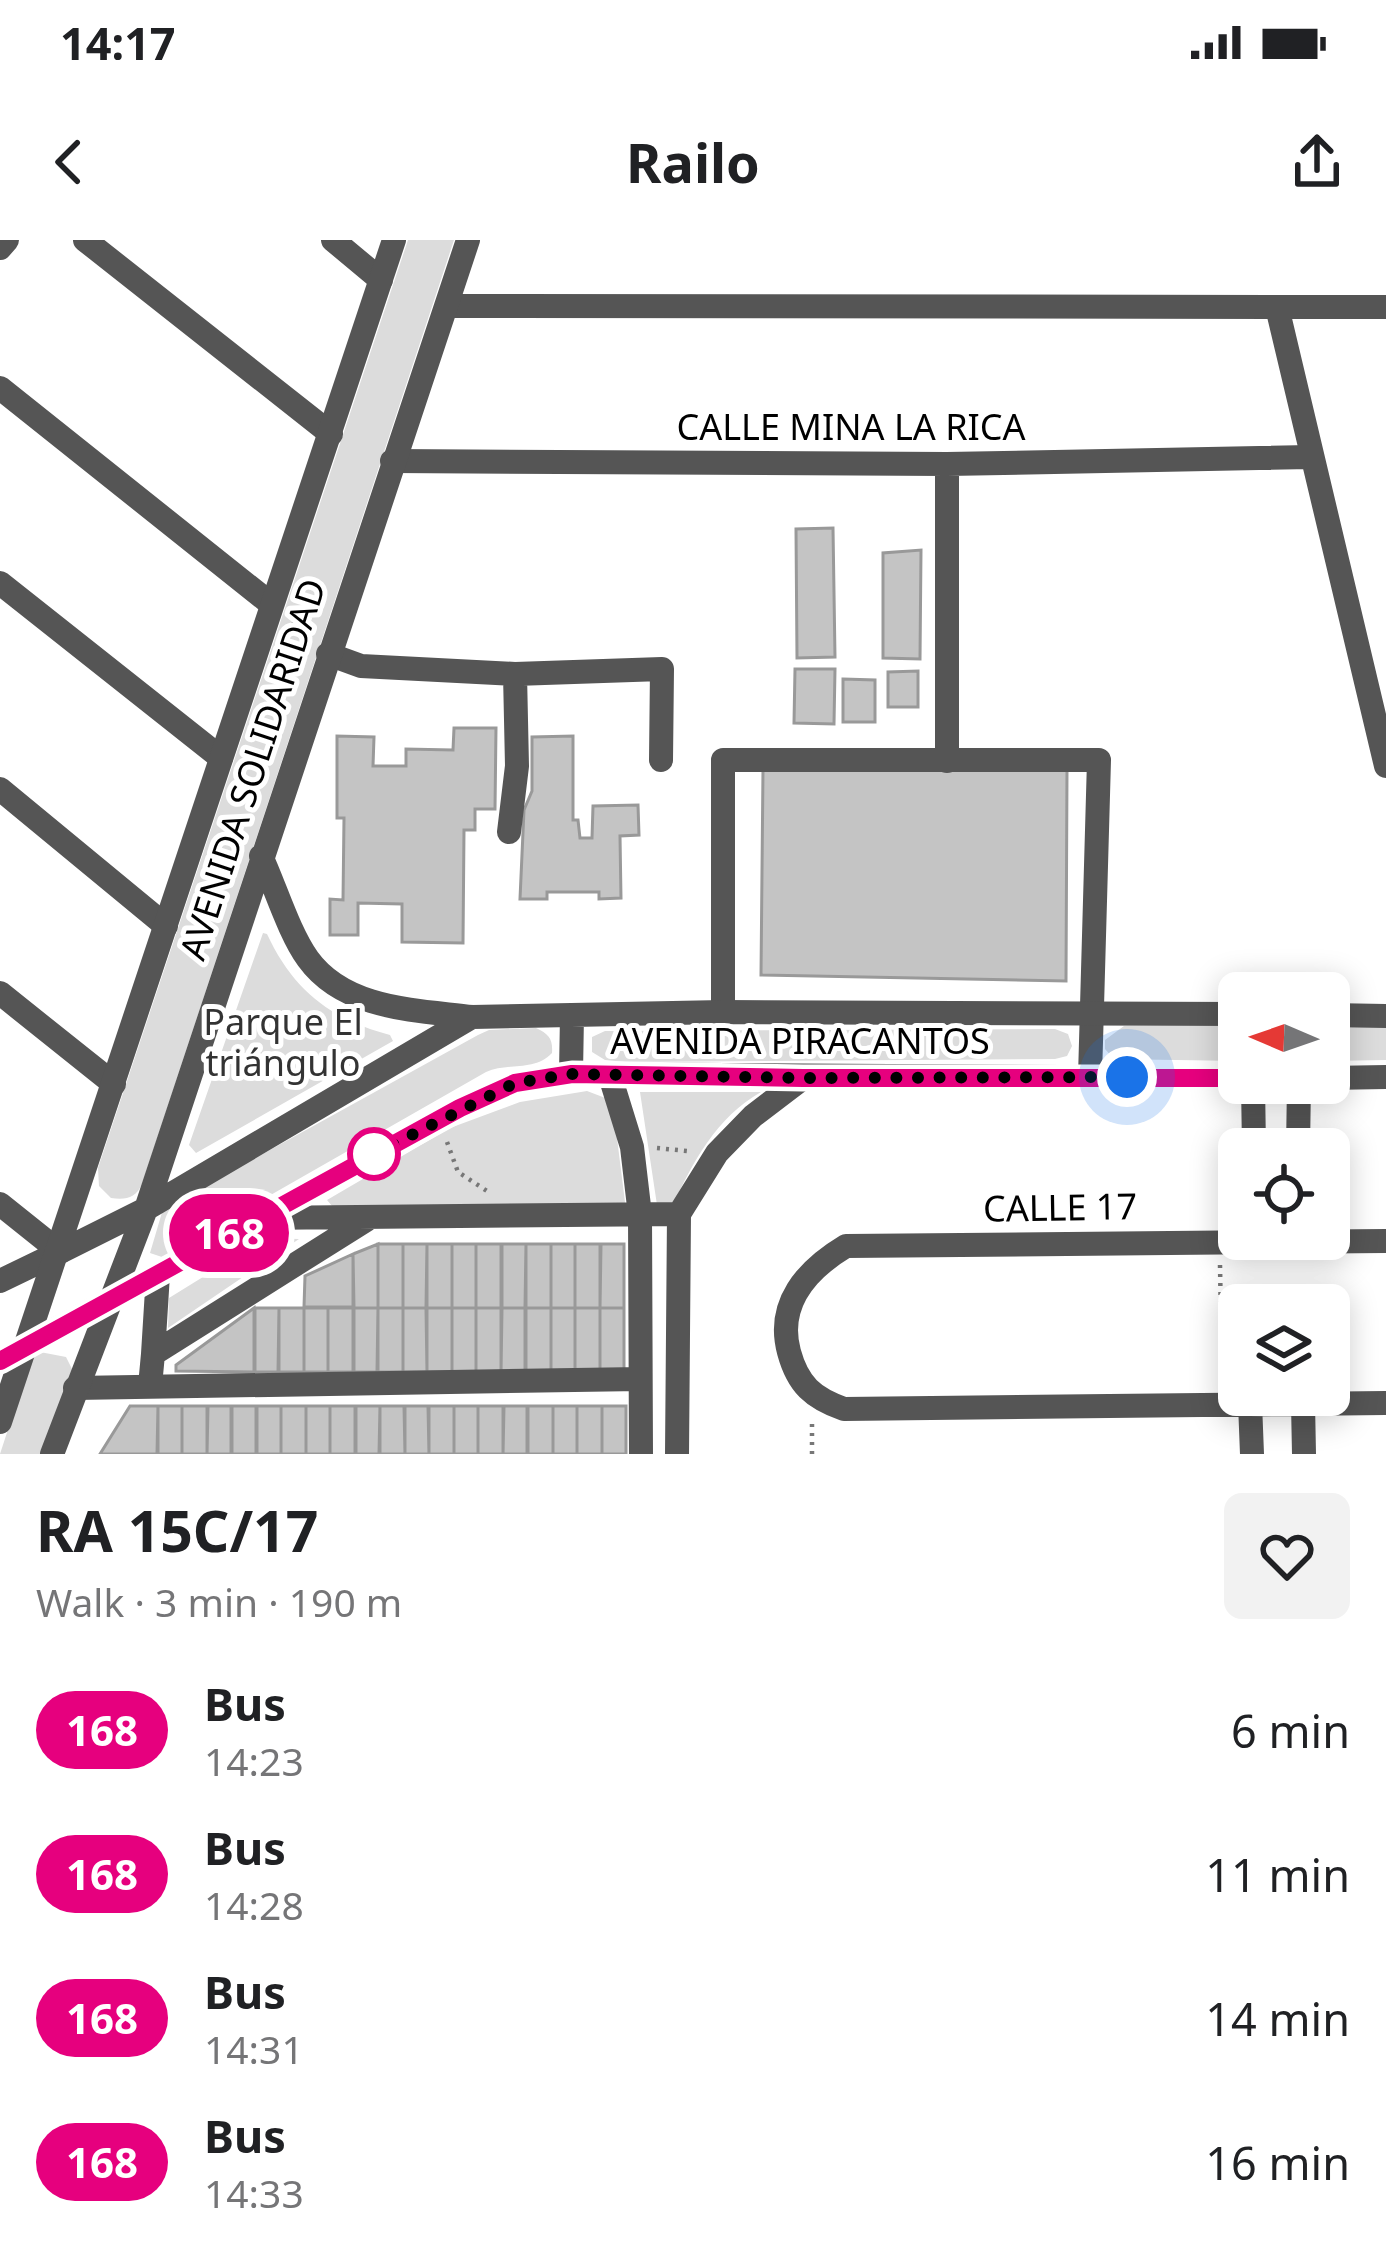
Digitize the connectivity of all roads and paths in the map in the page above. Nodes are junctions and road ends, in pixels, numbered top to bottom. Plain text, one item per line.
1 (7, 240) edge
2 (85, 240) edge
3 (333, 240) edge
4 (394, 240) edge
5 (468, 240) edge
6 (0, 248) edge
7 (381, 280) junction
8 (446, 306) junction
9 (1277, 307) junction
10 (1386, 307) edge
11 (0, 388) edge
12 (331, 434) junction
13 (1310, 457) junction
14 (392, 461) junction
15 (947, 464) junction
16 (0, 583) edge
17 (271, 604) junction
18 (328, 654) junction
19 (515, 674) junction
20 (221, 758) junction
21 (661, 760) dead end
22 (947, 761) junction
23 (1386, 766) edge
24 (0, 789) edge
25 (509, 832) dead end
26 (261, 856) junction
27 (166, 926) junction
28 (0, 993) edge
29 (723, 1012) junction
30 (1093, 1012) junction
31 (1218, 1014) edge
32 (572, 1015) junction
33 (1350, 1015) edge
34 (1386, 1016) edge
35 (472, 1017) junction
36 (572, 1074) junction
37 (610, 1076) junction
38 (1090, 1077) junction
39 (1386, 1077) edge
40 (803, 1078) junction
41 (1218, 1078) edge
42 (1350, 1078) edge
43 (114, 1084) junction
44 (439, 1119) junction
45 (632, 1147) junction
46 (717, 1153) junction
47 (0, 1204) edge
48 (146, 1209) junction
49 (679, 1214) junction
50 (640, 1215) junction
51 (526, 1217) junction
52 (256, 1218) junction
53 (366, 1220) junction
54 (1218, 1241) edge
55 (1350, 1241) edge
56 (1386, 1241) edge
57 (60, 1252) junction
58 (158, 1274) junction
59 (0, 1281) edge
60 (109, 1299) junction
61 (29, 1344) junction
62 (153, 1354) junction
63 (0, 1361) edge
64 (640, 1378) junction
65 (150, 1386) junction
66 (75, 1388) junction
67 (1350, 1403) edge
68 (1386, 1403) edge
69 (1218, 1404) edge
70 (1251, 1416) edge
71 (1304, 1416) edge
72 (0, 1422) edge
73 (52, 1454) edge
74 (641, 1454) edge
75 (677, 1454) edge
76 (1252, 1454) edge
77 (1304, 1454) edge

1 - 6 street
2 - 12 street
3 - 7 street
4 - 7 street, AVENIDA SOLIDARIDAD
5 - 8 street, AVENIDA SOLIDARIDAD
7 - 12 street, AVENIDA SOLIDARIDAD
8 - 9 street
8 - 14 street, AVENIDA SOLIDARIDAD
9 - 10 street
9 - 13 street
11 - 17 street
12 - 17 street, AVENIDA SOLIDARIDAD
13 - 15 street, CALLE MINA LA RICA
13 - 23 street
14 - 15 street, CALLE MINA LA RICA
14 - 18 street, AVENIDA SOLIDARIDAD
15 - 22 street
16 - 20 street
17 - 18 path
17 - 20 street, AVENIDA SOLIDARIDAD
18 - 19 street
18 - 26 street, AVENIDA SOLIDARIDAD
19 - 21 street
19 - 25 street
20 - 27 street, AVENIDA SOLIDARIDAD
22 - 29 street
22 - 30 street
24 - 27 street
26 - 35 street
26 - 48 street, AVENIDA SOLIDARIDAD
27 - 43 street, AVENIDA SOLIDARIDAD
28 - 43 street
29 - 30 street, AVENIDA PIRACANTOS
29 - 32 street, AVENIDA PIRACANTOS
30 - 31 street, AVENIDA PIRACANTOS
30 - 38 street
32 - 35 street, AVENIDA PIRACANTOS
32 - 36 street
33 - 34 street
35 - 48 street, AVENIDA PIRACANTOS
36 - 37 street, AVENIDA PIRACANTOS
36 - 44 street, AVENIDA PIRACANTOS
37 - 40 street, AVENIDA PIRACANTOS
37 - 45 street
38 - 40 street, AVENIDA PIRACANTOS
38 - 41 street, AVENIDA PIRACANTOS
39 - 42 street
40 - 46 street
43 - 57 street, AVENIDA SOLIDARIDAD
44 - 51 path
44 - 52 street, AVENIDA PIRACANTOS
45 - 46 path
45 - 50 street
46 - 49 street
47 - 57 street
48 - 57 street, AVENIDA PIRACANTOS
48 - 60 street, AVENIDA SOLIDARIDAD
49 - 50 street
49 - 75 street
50 - 51 street
50 - 64 street
51 - 53 street
52 - 53 street
52 - 58 street, AVENIDA PIRACANTOS
53 - 62 street
54 - 69 street, CALLE 17
55 - 56 street, CALLE 17
57 - 59 street, AVENIDA PIRACANTOS
57 - 61 street, AVENIDA SOLIDARIDAD
58 - 60 street, AVENIDA PIRACANTOS
58 - 62 street
60 - 61 street, AVENIDA PIRACANTOS
60 - 66 street, AVENIDA SOLIDARIDAD
61 - 63 street, AVENIDA PIRACANTOS
61 - 72 street, AVENIDA SOLIDARIDAD
62 - 65 street
64 - 65 street
64 - 74 street
65 - 66 street
66 - 73 street, AVENIDA SOLIDARIDAD
67 - 68 street
70 - 76 street
71 - 77 street

